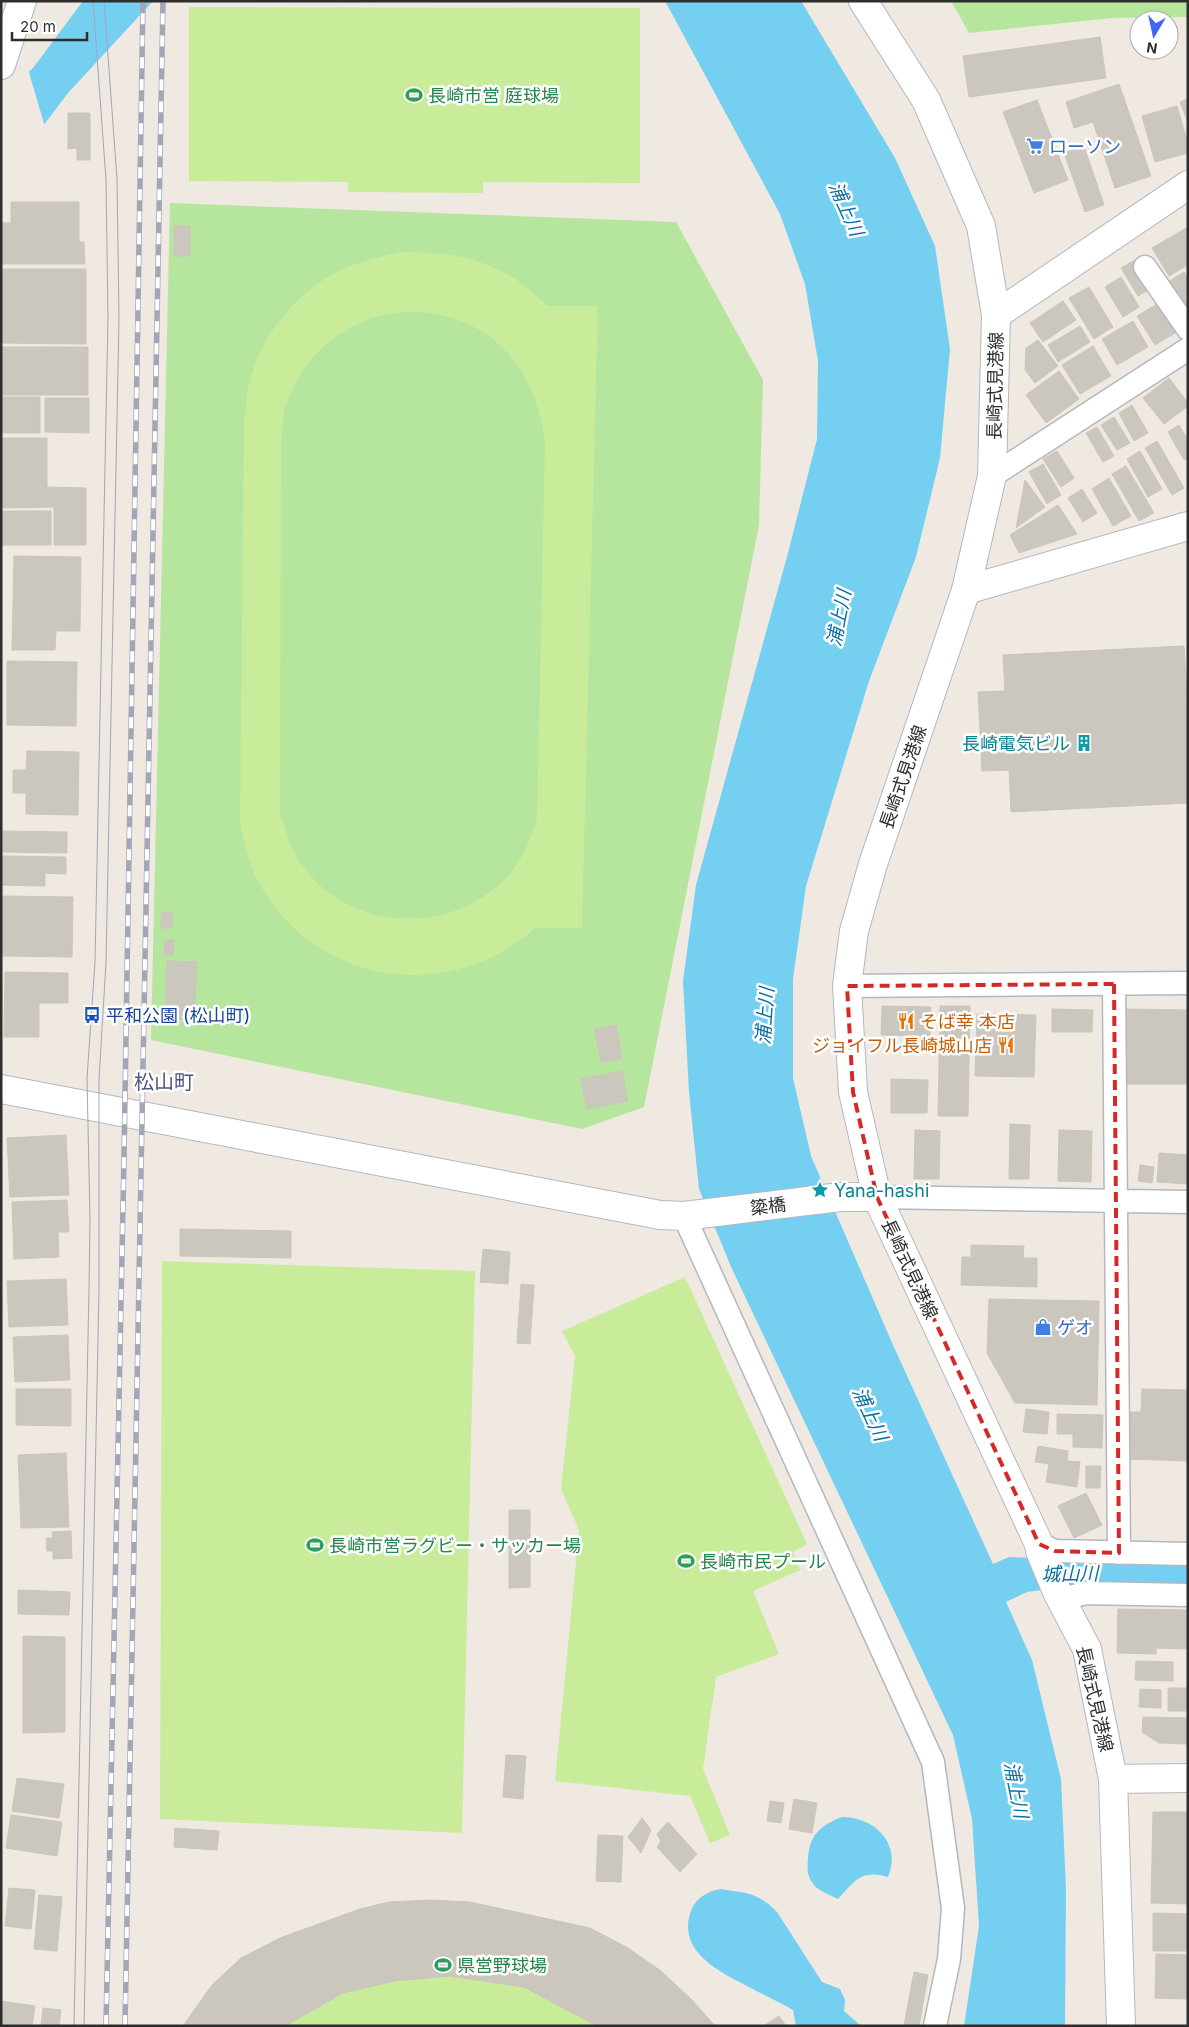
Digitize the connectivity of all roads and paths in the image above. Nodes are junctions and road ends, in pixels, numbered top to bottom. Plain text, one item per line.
1 (22, 1) edge
2 (863, 1) edge
3 (1, 65) edge
4 (1188, 185) edge
5 (1145, 268) dead end
6 (996, 315) junction
7 (1188, 329) edge
8 (1188, 348) edge
9 (992, 476) junction
10 (1188, 526) edge
11 (966, 590) junction
12 (1114, 984) junction
13 (1188, 984) edge
14 (847, 986) junction
15 (1, 1089) edge
16 (877, 1197) junction
17 (1116, 1202) junction
18 (1188, 1202) edge
19 (689, 1215) junction
20 (1039, 1548) junction
21 (1119, 1553) junction
22 (1188, 1554) edge
23 (1188, 1595) edge
24 (1060, 1596) junction
25 (1188, 1778) edge
26 (1113, 1779) junction
27 (935, 2026) edge
28 (1121, 2026) edge

1 - 3 main road
2 - 6 main road, 長崎式見港線
4 - 6 main road
5 - 7 street
6 - 9 main road, 長崎式見港線
8 - 9 street
9 - 11 main road, 長崎式見港線
10 - 11 main road
11 - 14 main road, 長崎式見港線
12 - 13 street
12 - 14 street
12 - 17 street
14 - 16 main road, 長崎式見港線
15 - 19 main road, 簗橋
16 - 17 street
16 - 19 main road, 簗橋
16 - 20 main road, 長崎式見港線
17 - 18 street
17 - 21 street
19 - 27 street
20 - 21 street
20 - 24 main road, 長崎式見港線
21 - 22 street
23 - 24 street
24 - 26 main road, 長崎式見港線
25 - 26 main road
26 - 28 main road, 長崎式見港線

